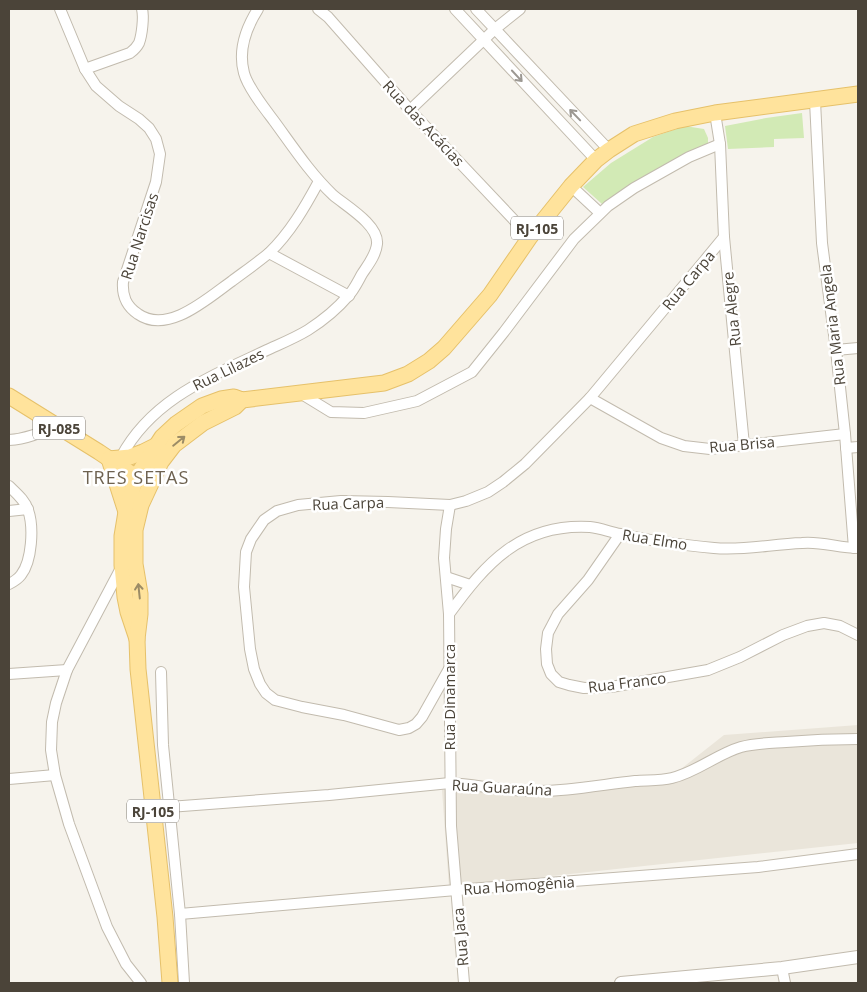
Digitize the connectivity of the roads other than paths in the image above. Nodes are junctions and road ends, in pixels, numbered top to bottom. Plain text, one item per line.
1 (60, 9) edge
2 (142, 9) edge
3 (258, 9) edge
4 (318, 9) edge
5 (455, 9) edge
6 (476, 9) edge
7 (520, 9) edge
8 (495, 30) junction
9 (484, 40) junction
10 (86, 69) junction
11 (858, 94) edge
12 (815, 100) junction
13 (410, 110) junction
14 (715, 113) junction
15 (720, 144) junction
16 (609, 150) junction
17 (596, 160) junction
18 (318, 181) junction
19 (571, 186) junction
20 (600, 214) junction
21 (530, 236) junction
22 (724, 236) junction
23 (269, 253) junction
24 (349, 296) junction
25 (858, 348) edge
26 (836, 350) junction
27 (300, 393) junction
28 (9, 396) edge
29 (590, 398) junction
30 (242, 400) junction
31 (56, 426) junction
32 (845, 434) junction
33 (9, 440) edge
34 (156, 445) junction
35 (744, 445) junction
36 (858, 447) edge
37 (846, 448) junction
38 (115, 458) junction
39 (161, 462) junction
40 (136, 477) junction
41 (9, 486) edge
42 (450, 504) junction
43 (142, 505) junction
44 (28, 509) junction
45 (9, 511) edge
46 (126, 512) junction
47 (620, 534) junction
48 (856, 548) edge
49 (122, 565) junction
50 (446, 577) junction
51 (9, 584) edge
52 (470, 585) junction
53 (449, 614) junction
54 (858, 635) edge
55 (136, 640) junction
56 (449, 669) junction
57 (67, 670) junction
58 (160, 672) dead end
59 (9, 674) edge
60 (858, 739) edge
61 (163, 745) junction
62 (146, 749) junction
63 (55, 775) junction
64 (9, 779) edge
65 (450, 783) junction
66 (169, 807) junction
67 (858, 854) edge
68 (456, 890) junction
69 (180, 914) junction
70 (858, 957) edge
71 (782, 968) junction
72 (141, 983) edge
73 (170, 983) edge
74 (184, 983) edge
75 (464, 983) edge
76 (621, 983) edge
77 (785, 983) edge

1 - 10 street, Rua Narcisas
2 - 10 street
3 - 18 street
4 - 13 street, Rua das Acácias
5 - 9 street
6 - 8 street
7 - 8 street
8 - 9 street
16 -> 8 street
9 - 13 street
9 -> 17 street
10 - 23 street, Rua Narcisas
11 - 12 main road, RJ-105
12 - 14 main road, RJ-105
12 - 26 street, Rua Maria Angela
13 - 21 street, Rua das Acácias
14 - 15 street, Rua Alegre
14 - 16 main road, RJ-105
15 - 20 street
15 - 22 street, Rua Alegre
16 - 17 main road, RJ-105
17 - 19 main road, RJ-105
18 - 23 street, Rua Narcisas
18 - 24 street, Rua Lilazes
19 - 20 street
19 - 21 main road, RJ-105
20 - 27 street
21 - 27 main road, RJ-105
22 - 29 street, Rua Carpa
22 - 35 street, Rua Alegre
23 - 24 street
24 - 38 street, Rua Lilazes
25 - 26 street
26 - 32 street, Rua Maria Angela
27 - 30 main road, RJ-105
28 - 31 main road, RJ-085
29 - 35 street, Rua Brisa
29 - 42 street, Rua Carpa
30 - 34 main road, RJ-105
39 -> 30 main road, RJ-105
31 - 33 street
31 - 38 main road, RJ-085
32 - 35 street, Rua Brisa
32 - 37 street, Rua Maria Angela
34 - 38 main road
34 - 40 main road, RJ-105
36 - 37 street
37 - 48 street, Rua Maria Angela
38 - 40 main road, RJ-085
38 - 46 main road
39 - 40 main road
39 - 43 main road, RJ-105
40 - 43 main road
40 - 46 main road, RJ-105
41 - 44 street
42 - 50 street, Rua Dinamarca
42 - 56 street, Rua Carpa
55 -> 43 main road, RJ-105
44 - 45 street
44 - 51 street
46 - 49 main road, RJ-105
47 - 48 street, Rua Elmo
47 - 52 street, Rua Elmo
47 - 54 street, Rua Franco
49 - 55 main road, RJ-105
49 - 57 street
50 - 52 street
50 - 53 street, Rua Dinamarca
52 - 53 street, Rua Elmo
53 - 56 street, Rua Dinamarca
55 - 62 main road, RJ-105
56 - 65 street, Rua Dinamarca
57 - 59 street
57 - 63 street
58 - 61 street
60 - 65 street, Rua Guaraúna
61 - 62 street
61 - 66 street
62 - 73 main road, RJ-105
63 - 64 street
63 - 72 street
65 - 66 street, Rua Guaraúna
65 - 68 street, Rua Dinamarca
66 - 69 street
67 - 68 street, Rua Homogênia
68 - 69 street, Rua Homogênia
68 - 75 street, Rua Jaca
69 - 74 street
70 - 71 street
71 - 76 street
71 - 77 street

